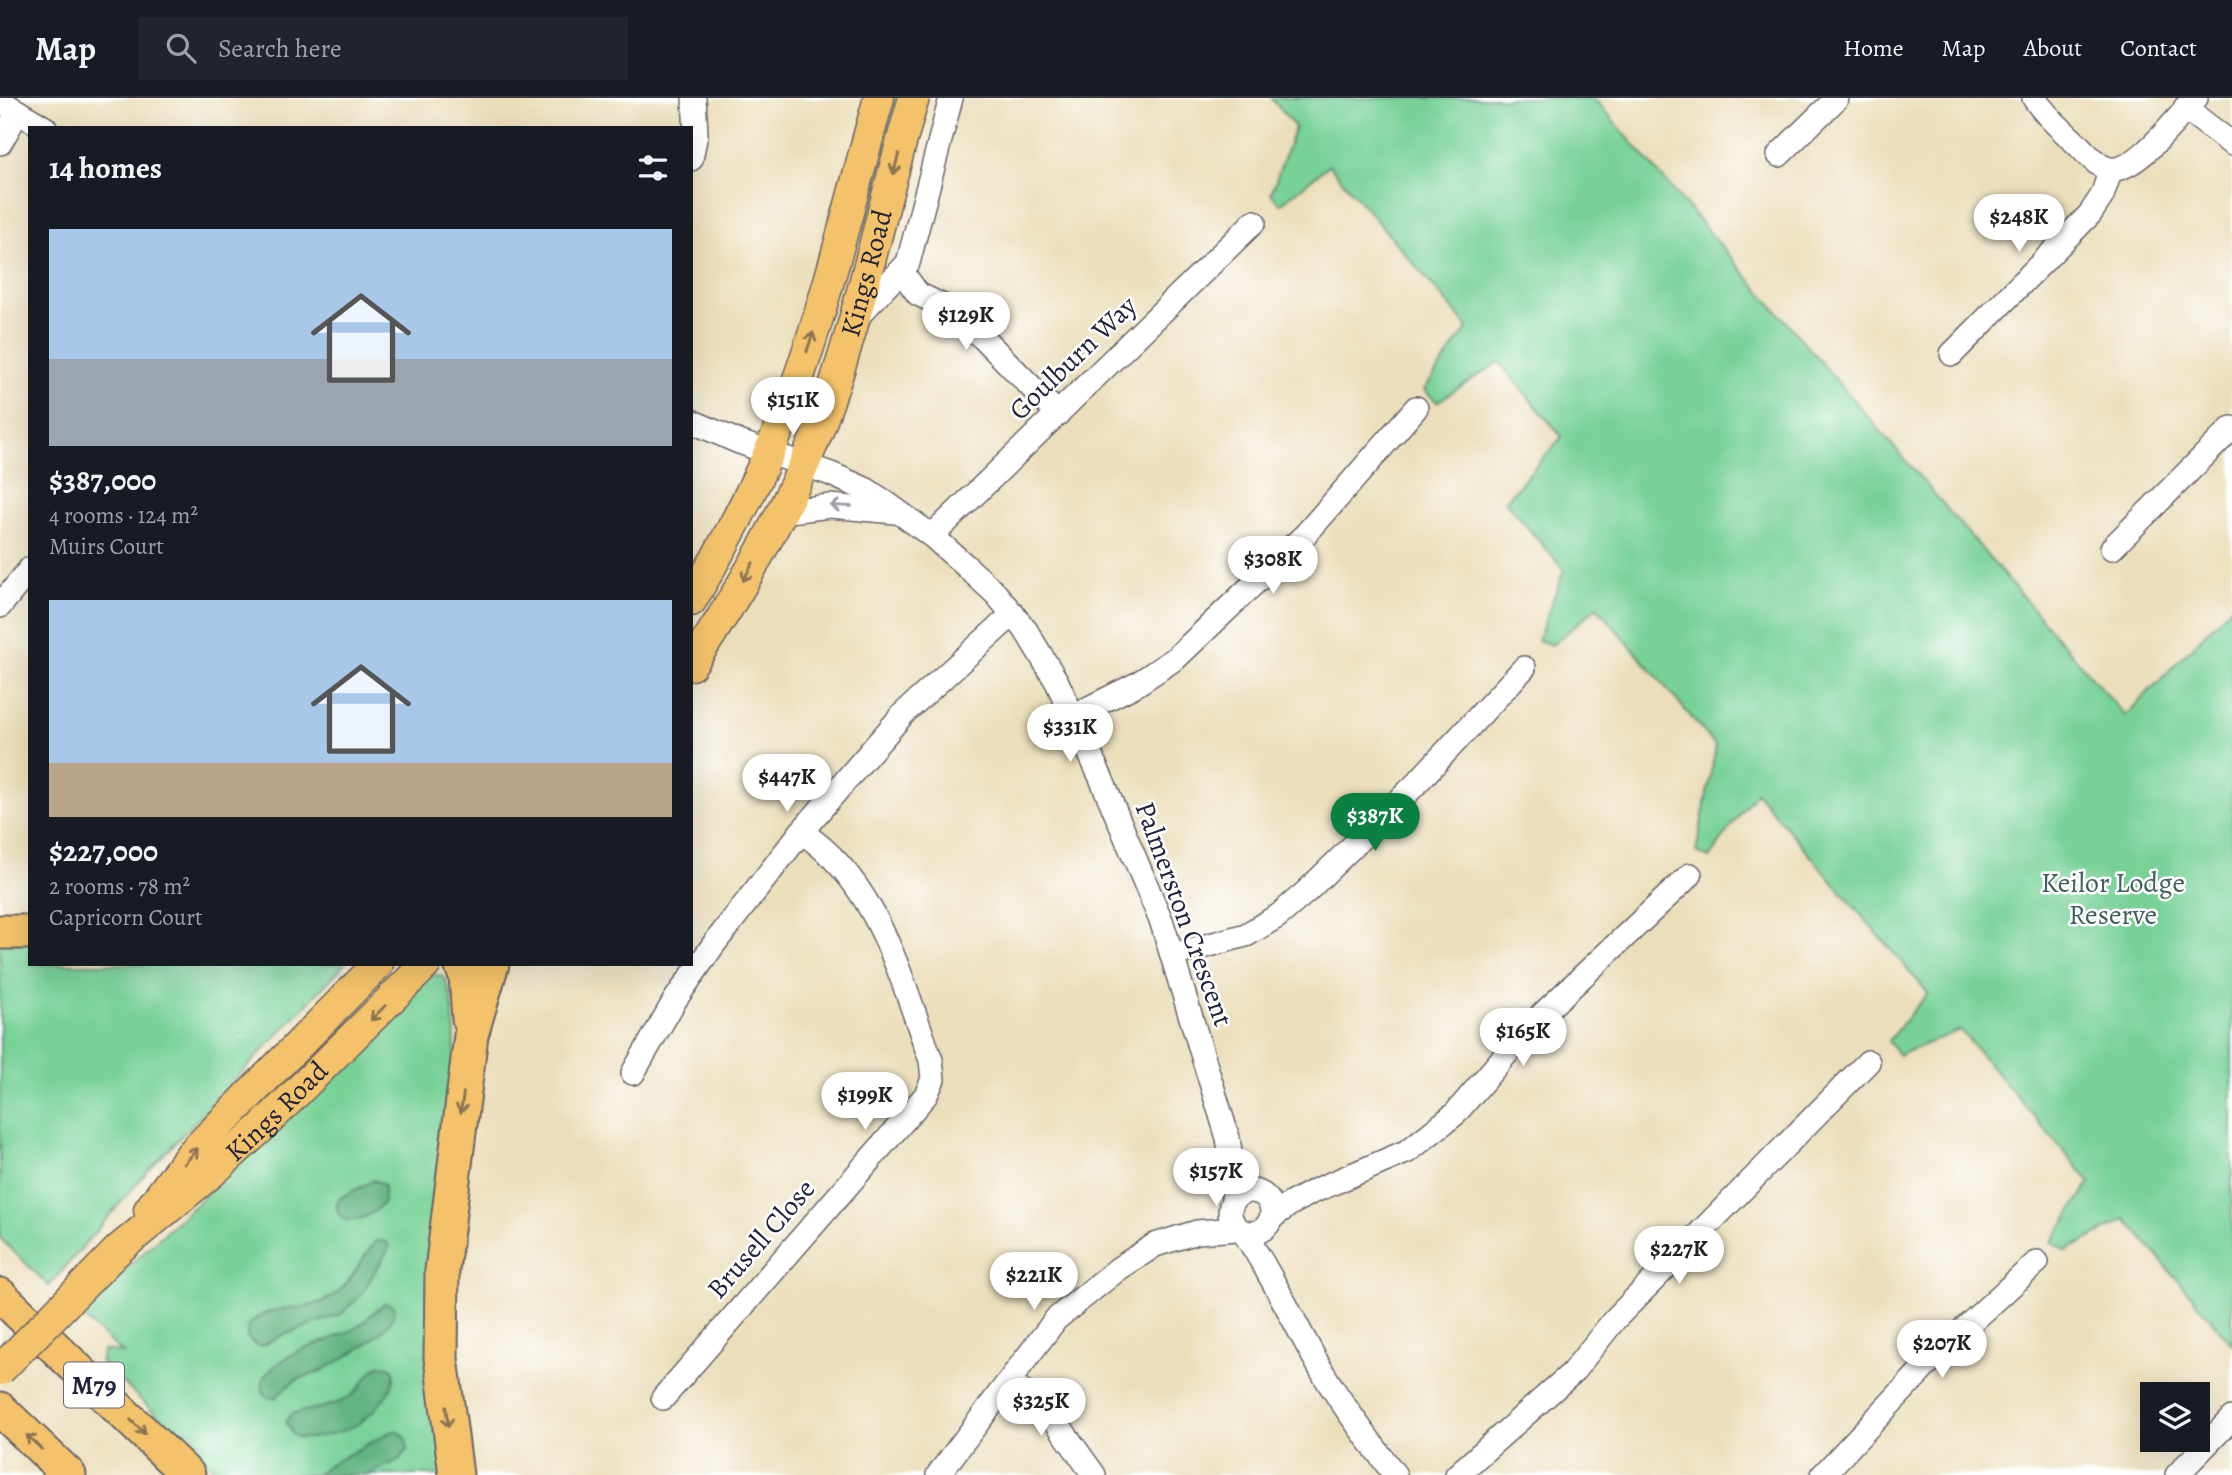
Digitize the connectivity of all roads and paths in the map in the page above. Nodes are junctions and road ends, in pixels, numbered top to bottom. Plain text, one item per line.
1 (694, 98) edge
2 (879, 98) edge
3 (915, 98) edge
4 (951, 98) edge
5 (1838, 98) edge
6 (2034, 98) edge
7 (2192, 102) edge
8 (9, 106) edge
9 (42, 126) edge
10 (0, 143) edge
11 (693, 149) edge
12 (1779, 155) dead end
13 (2111, 169) junction
14 (1254, 222) dead end
15 (902, 272) junction
16 (854, 321) junction
17 (1952, 354) dead end
18 (1416, 408) dead end
19 (1058, 414) junction
20 (693, 422) edge
21 (2232, 428) edge
22 (768, 452) junction
23 (804, 463) junction
24 (781, 512) junction
25 (901, 513) junction
26 (932, 536) junction
27 (2112, 548) dead end
28 (28, 571) edge
29 (693, 598) edge
30 (0, 606) edge
31 (1013, 614) junction
32 (693, 662) edge
33 (1524, 668) dead end
34 (1073, 716) junction
35 (801, 832) junction
36 (1690, 875) dead end
37 (0, 932) edge
38 (28, 932) edge
39 (1173, 955) junction
40 (376, 966) edge
41 (424, 966) edge
42 (461, 966) edge
43 (491, 966) edge
44 (471, 1035) junction
45 (1868, 1062) dead end
46 (633, 1073) dead end
47 (1228, 1138) junction
48 (1259, 1192) junction
49 (1312, 1192) junction
50 (1232, 1201) junction
51 (1270, 1222) junction
52 (1241, 1231) junction
53 (1197, 1232) junction
54 (119, 1249) junction
55 (2037, 1262) dead end
56 (1280, 1291) junction
57 (0, 1295) edge
58 (0, 1370) edge
59 (1010, 1381) junction
60 (663, 1398) dead end
61 (0, 1409) edge
62 (2232, 1418) edge
63 (69, 1475) edge
64 (188, 1475) edge
65 (456, 1475) edge
66 (938, 1475) edge
67 (1094, 1475) edge
68 (1395, 1475) edge
69 (1457, 1475) edge
70 (1823, 1475) edge
71 (2177, 1475) edge

1 - 11 street
22 -> 2 main road, Kings Road
3 -> 16 main road, Kings Road
4 - 15 street
5 - 12 street
6 - 13 street
7 - 13 street
8 - 9 street
8 - 10 street
13 - 17 street
14 - 19 street, Goulburn Way
15 - 16 street
15 - 19 street
16 - 23 main road, Kings Road
18 - 34 street
19 - 26 street, Goulburn Way
20 - 22 street, Palmerston Crescent
21 - 27 street
22 - 23 street, Palmerston Crescent
22 - 29 main road, Kings Road
23 - 24 main road, Kings Road
23 - 25 street, Palmerston Crescent
25 -> 24 street
24 -> 32 main road, Kings Road
25 - 26 street, Palmerston Crescent
26 - 31 street, Palmerston Crescent
28 - 30 street
31 - 34 street, Palmerston Crescent
31 - 35 street
33 - 39 street
34 - 39 street, Palmerston Crescent
35 - 46 street
35 - 60 street, Brusell Close
36 - 49 street
37 - 38 highway
39 - 47 street, Palmerston Crescent
54 -> 40 main road, Kings Road
41 -> 54 main road, Kings Road
42 - 44 highway
43 - 44 highway
44 -> 65 highway
45 - 69 street
47 - 48 street, Palmerston Crescent
47 - 50 street, Palmerston Crescent
48 - 49 street
48 - 50 street
48 - 51 street
49 - 51 street
50 - 52 street
50 - 53 street
51 - 52 street
51 - 56 street
52 - 53 street
52 - 56 street
53 - 59 street
54 - 58 main road, Kings Road, bridge
55 - 70 street
56 - 68 street
57 -> 64 highway, M79
59 - 66 street
59 - 67 street
63 -> 61 highway
62 - 71 street

